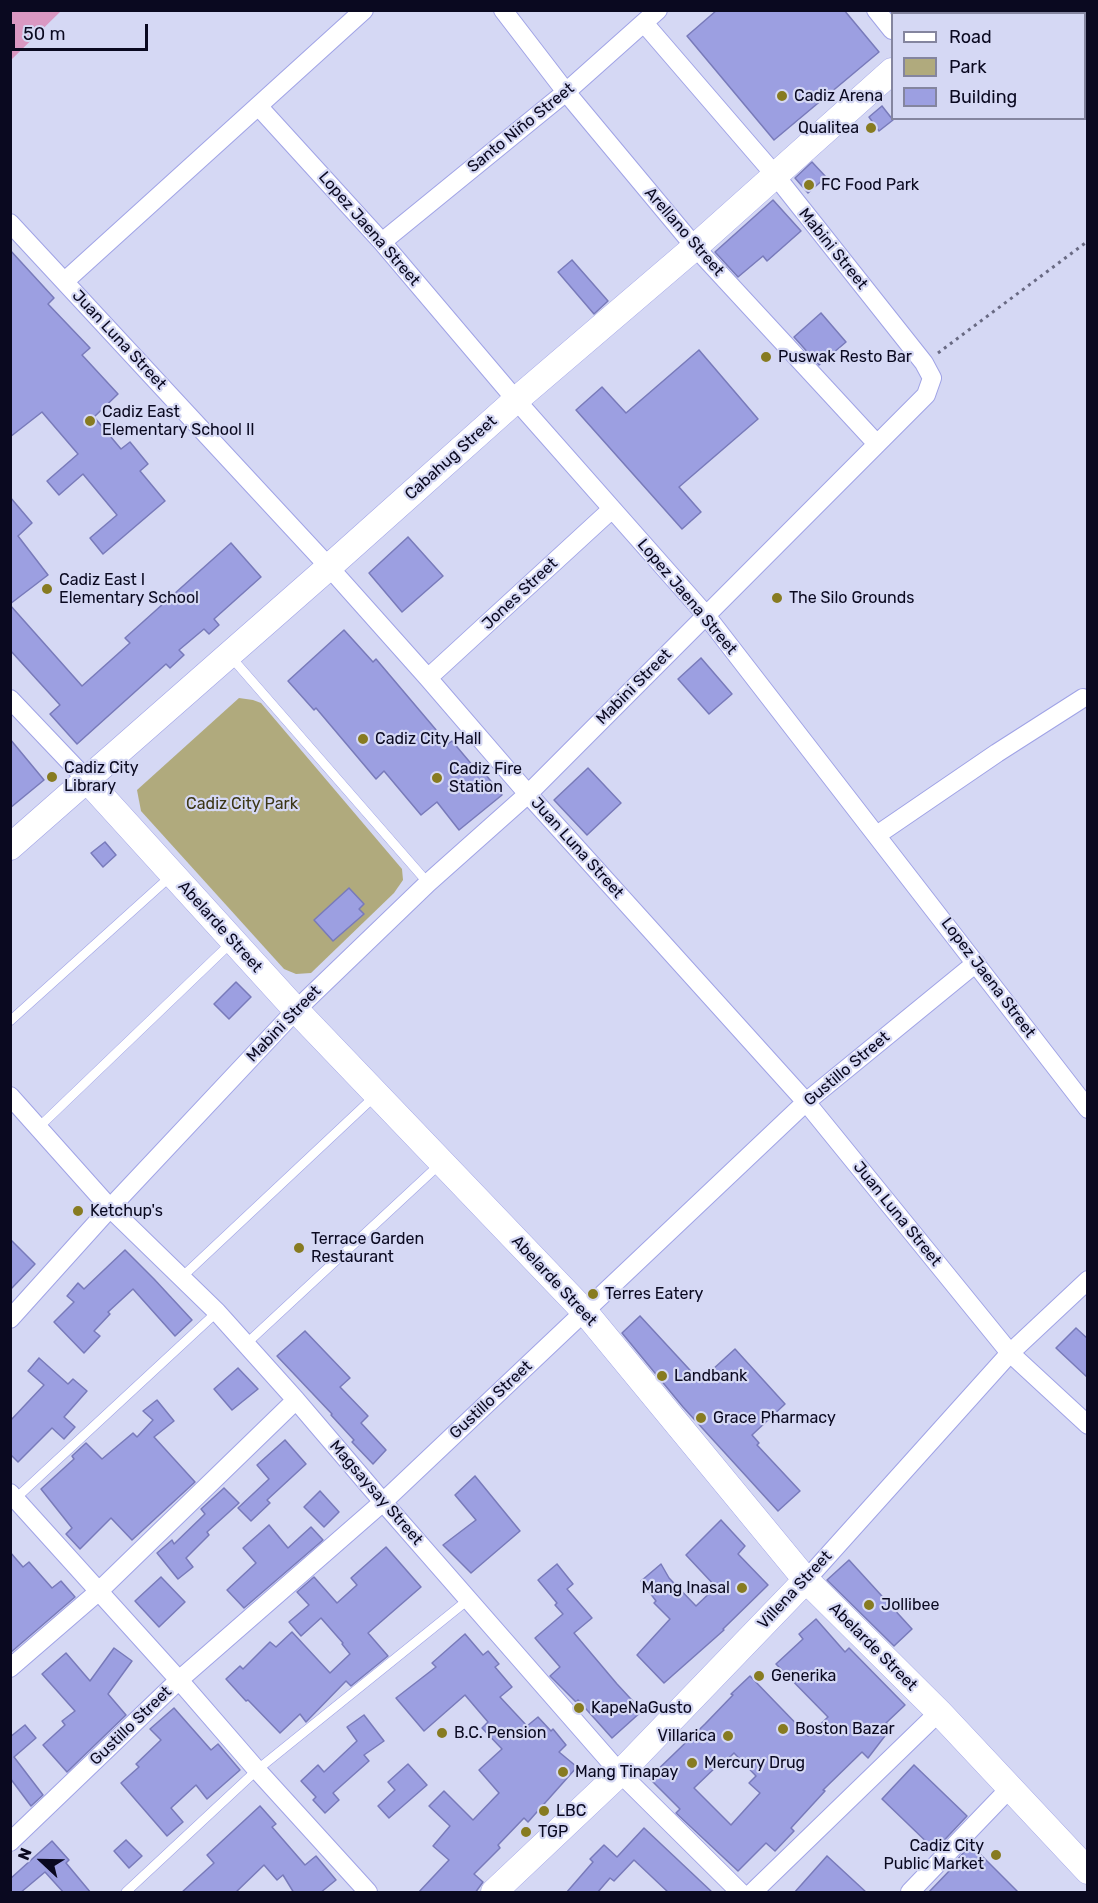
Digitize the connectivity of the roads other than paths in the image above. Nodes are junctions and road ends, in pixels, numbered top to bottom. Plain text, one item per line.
1 (364, 10) edge
2 (503, 10) edge
3 (658, 10) edge
4 (876, 10) edge
5 (644, 23) junction
6 (891, 29) edge
7 (891, 72) edge
8 (566, 92) junction
9 (259, 107) junction
10 (775, 175) junction
11 (10, 223) edge
12 (382, 242) junction
13 (695, 247) junction
14 (65, 281) junction
15 (516, 400) junction
16 (877, 444) junction
17 (612, 509) junction
18 (329, 567) junction
19 (705, 614) junction
20 (230, 655) junction
21 (429, 678) junction
22 (1083, 698) dead end
23 (10, 699) edge
24 (87, 780) junction
25 (528, 794) junction
26 (877, 835) junction
27 (10, 847) edge
28 (172, 875) junction
29 (428, 884) junction
30 (233, 941) junction
31 (976, 963) junction
32 (296, 1010) junction
33 (10, 1022) edge
34 (376, 1094) junction
35 (10, 1096) edge
36 (806, 1102) junction
37 (1088, 1109) edge
38 (39, 1127) junction
39 (442, 1163) junction
40 (110, 1208) junction
41 (182, 1277) junction
42 (1088, 1280) edge
43 (217, 1312) junction
44 (585, 1312) junction
45 (10, 1319) edge
46 (246, 1344) junction
47 (1010, 1353) junction
48 (296, 1400) junction
49 (1088, 1425) edge
50 (12, 1498) edge
51 (382, 1502) junction
52 (806, 1580) junction
53 (98, 1592) junction
54 (469, 1599) junction
55 (10, 1668) edge
56 (179, 1680) junction
57 (939, 1712) junction
58 (256, 1770) junction
59 (620, 1773) junction
60 (1010, 1788) junction
61 (10, 1842) edge
62 (1088, 1871) edge
63 (126, 1893) edge
64 (368, 1893) edge
65 (494, 1893) edge
66 (740, 1893) edge
67 (753, 1893) edge
68 (910, 1893) edge

1 - 9 street
2 - 8 street, Arellano Street
3 - 5 street, Santo Niño Street
4 - 6 street
5 - 8 street, Santo Niño Street
5 - 10 street, Mabini Street
7 - 10 street, Cabahug Street
8 - 12 street, Santo Niño Street
8 - 13 street, Arellano Street
9 - 12 street, Lopez Jaena Street
9 - 14 street
10 - 13 street, Cabahug Street
10 - 16 street, Mabini Street
11 - 14 street, Juan Luna Street
12 - 15 street, Lopez Jaena Street
13 - 15 street, Cabahug Street
13 - 16 street, Arellano Street
14 - 18 street, Juan Luna Street
15 - 17 street, Lopez Jaena Street
15 - 18 street, Cabahug Street
16 - 19 street, Mabini Street
17 - 19 street, Lopez Jaena Street
17 - 21 street, Jones Street
18 - 20 street, Cabahug Street
18 - 21 street, Juan Luna Street
19 - 25 street, Mabini Street
19 - 26 street, Lopez Jaena Street
20 - 24 street, Cabahug Street
20 - 29 lane
21 - 25 street, Juan Luna Street
22 - 26 street
23 - 24 street, Abelarde Street
24 - 27 street, Cabahug Street
24 - 28 street, Abelarde Street
25 - 29 street, Mabini Street
25 - 36 street, Juan Luna Street
26 - 31 street, Lopez Jaena Street
28 - 30 street, Abelarde Street
28 - 33 lane
29 - 32 street, Mabini Street
30 - 32 street, Abelarde Street
30 - 38 lane
31 - 36 street, Gustillo Street
31 - 37 street, Lopez Jaena Street
32 - 34 street, Abelarde Street
32 - 40 street, Mabini Street
34 - 39 street, Abelarde Street
34 - 41 lane
35 - 38 street, Magsaysay Street
36 - 44 street, Gustillo Street
36 - 47 street, Juan Luna Street
38 - 40 street, Magsaysay Street
39 - 44 street, Abelarde Street
39 - 46 lane
40 - 41 street, Magsaysay Street
40 - 45 street, Mabini Street
41 - 43 street, Magsaysay Street
42 - 47 street, Villena Street
43 - 46 street, Magsaysay Street
43 - 50 lane
44 - 51 street, Gustillo Street
44 - 52 street, Abelarde Street
46 - 48 street, Magsaysay Street
47 - 49 street, Juan Luna Street
47 - 52 street, Villena Street
48 - 51 street, Magsaysay Street
48 - 53 street
50 - 53 street
51 - 54 street, Magsaysay Street
51 - 56 street, Gustillo Street
52 - 57 street, Abelarde Street
52 - 59 street, Villena Street
53 - 55 street
53 - 56 street
54 - 58 lane
54 - 59 street, Magsaysay Street
56 - 58 street
56 - 61 street, Gustillo Street
57 - 60 street, Abelarde Street
57 - 67 street
58 - 63 lane
58 - 64 street
59 - 65 street, Villena Street
59 - 66 street, Magsaysay Street
60 - 62 street, Abelarde Street
60 - 68 street

